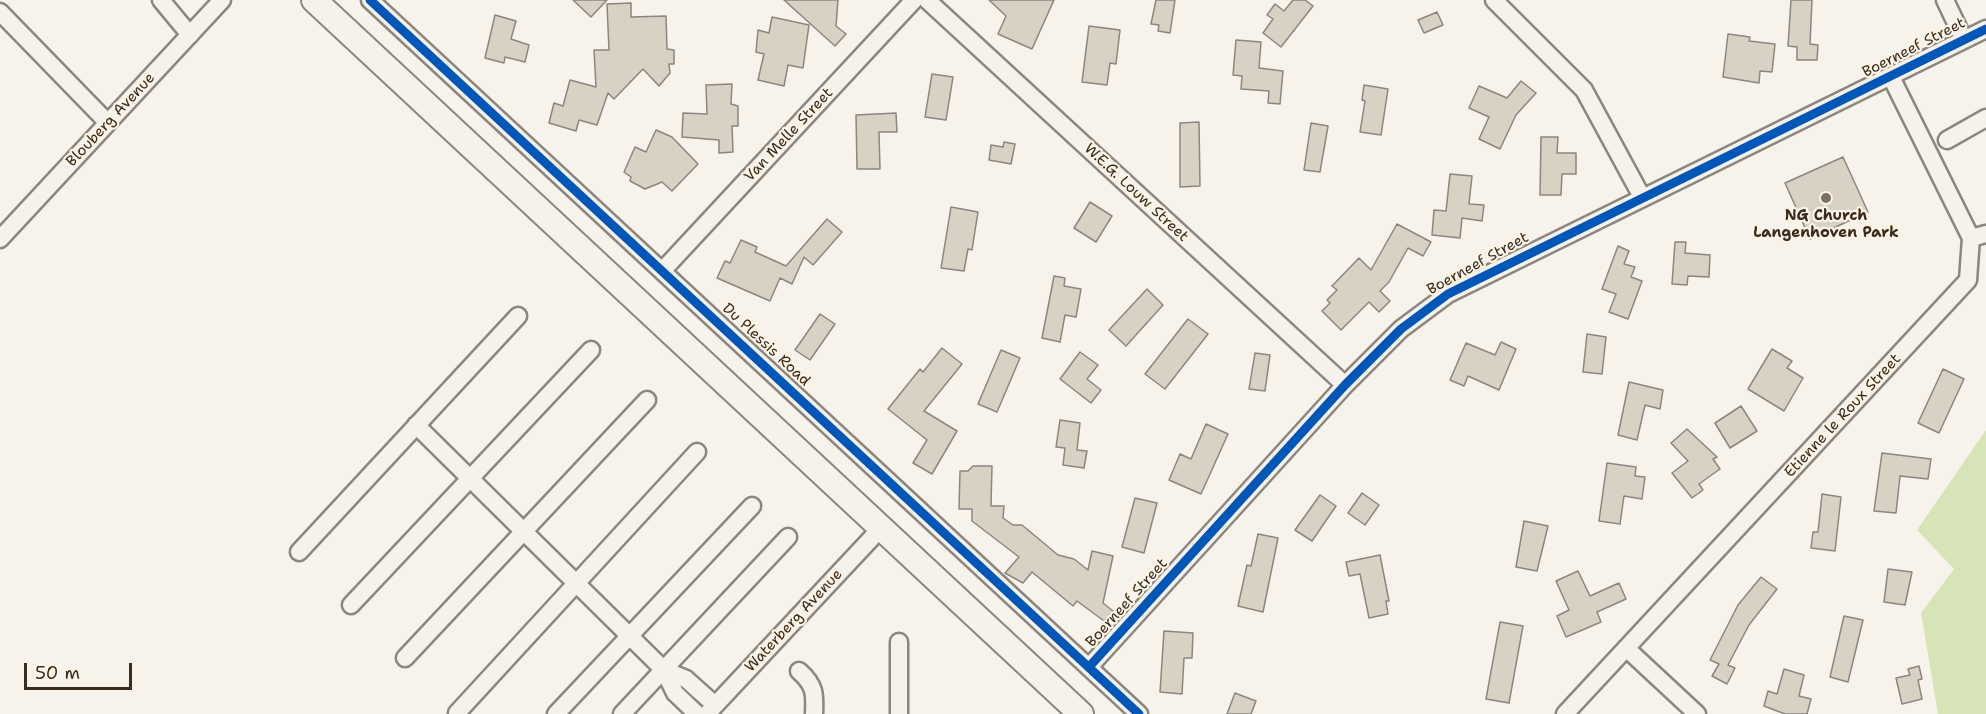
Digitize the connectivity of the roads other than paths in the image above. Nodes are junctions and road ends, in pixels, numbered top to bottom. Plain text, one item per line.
1 (7, 0) edge
2 (161, 0) edge
3 (222, 0) edge
4 (314, 0) edge
5 (370, 0) edge
6 (914, 0) edge
7 (927, 0) edge
8 (1494, 0) edge
9 (1945, 0) edge
10 (0, 8) edge
11 (0, 12) edge
12 (1986, 29) edge
13 (190, 35) junction
14 (1965, 40) junction
15 (1891, 77) junction
16 (1986, 118) edge
17 (108, 123) junction
18 (1947, 140) dead end
19 (1642, 197) junction
20 (1979, 236) edge
21 (0, 239) edge
22 (663, 270) junction
23 (518, 316) dead end
24 (591, 350) dead end
25 (1345, 385) junction
26 (647, 400) dead end
27 (416, 426) junction
28 (697, 452) dead end
29 (471, 478) junction
30 (752, 506) dead end
31 (881, 528) junction
32 (525, 531) junction
33 (788, 537) dead end
34 (299, 552) dead end
35 (576, 583) junction
36 (351, 605) dead end
37 (629, 635) junction
38 (899, 642) dead end
39 (1626, 648) junction
40 (405, 658) dead end
41 (1089, 667) junction
42 (664, 670) junction
43 (799, 671) dead end
44 (707, 712) edge
45 (457, 713) edge
46 (556, 714) edge
47 (622, 714) edge
48 (814, 714) edge
49 (899, 714) edge
50 (1081, 714) edge
51 (1139, 714) edge
52 (1565, 714) edge
53 (1697, 714) edge

1 - 10 street
2 - 13 street
3 - 13 street, Blouberg Avenue
4 - 31 street
5 - 22 street, Du Plessis Road
6 - 22 street, Van Melle Street
7 - 25 street, W.E.G. Louw Street
8 - 19 street
9 - 14 street
11 - 17 street
12 - 14 street, Boerneef Street
13 - 17 street, Blouberg Avenue
14 - 15 street, Boerneef Street
15 - 19 street, Boerneef Street
15 - 20 street, Etienne le Roux Street
16 - 18 street
17 - 21 street, Blouberg Avenue
19 - 25 street, Boerneef Street
20 - 39 street, Etienne le Roux Street
22 - 41 street, Du Plessis Road
23 - 27 street
24 - 29 street
25 - 41 street, Boerneef Street
26 - 32 street
27 - 29 street
27 - 34 street
28 - 35 street
29 - 32 street
29 - 36 street
30 - 37 street
31 - 44 street, Waterberg Avenue
31 - 50 street
32 - 35 street
32 - 40 street
33 - 42 street
35 - 37 street
35 - 45 street
37 - 42 street
37 - 46 street
38 - 49 street
39 - 52 street, Etienne le Roux Street
39 - 53 street
41 - 51 street, Du Plessis Road
42 - 44 street
42 - 47 street
43 - 48 street

